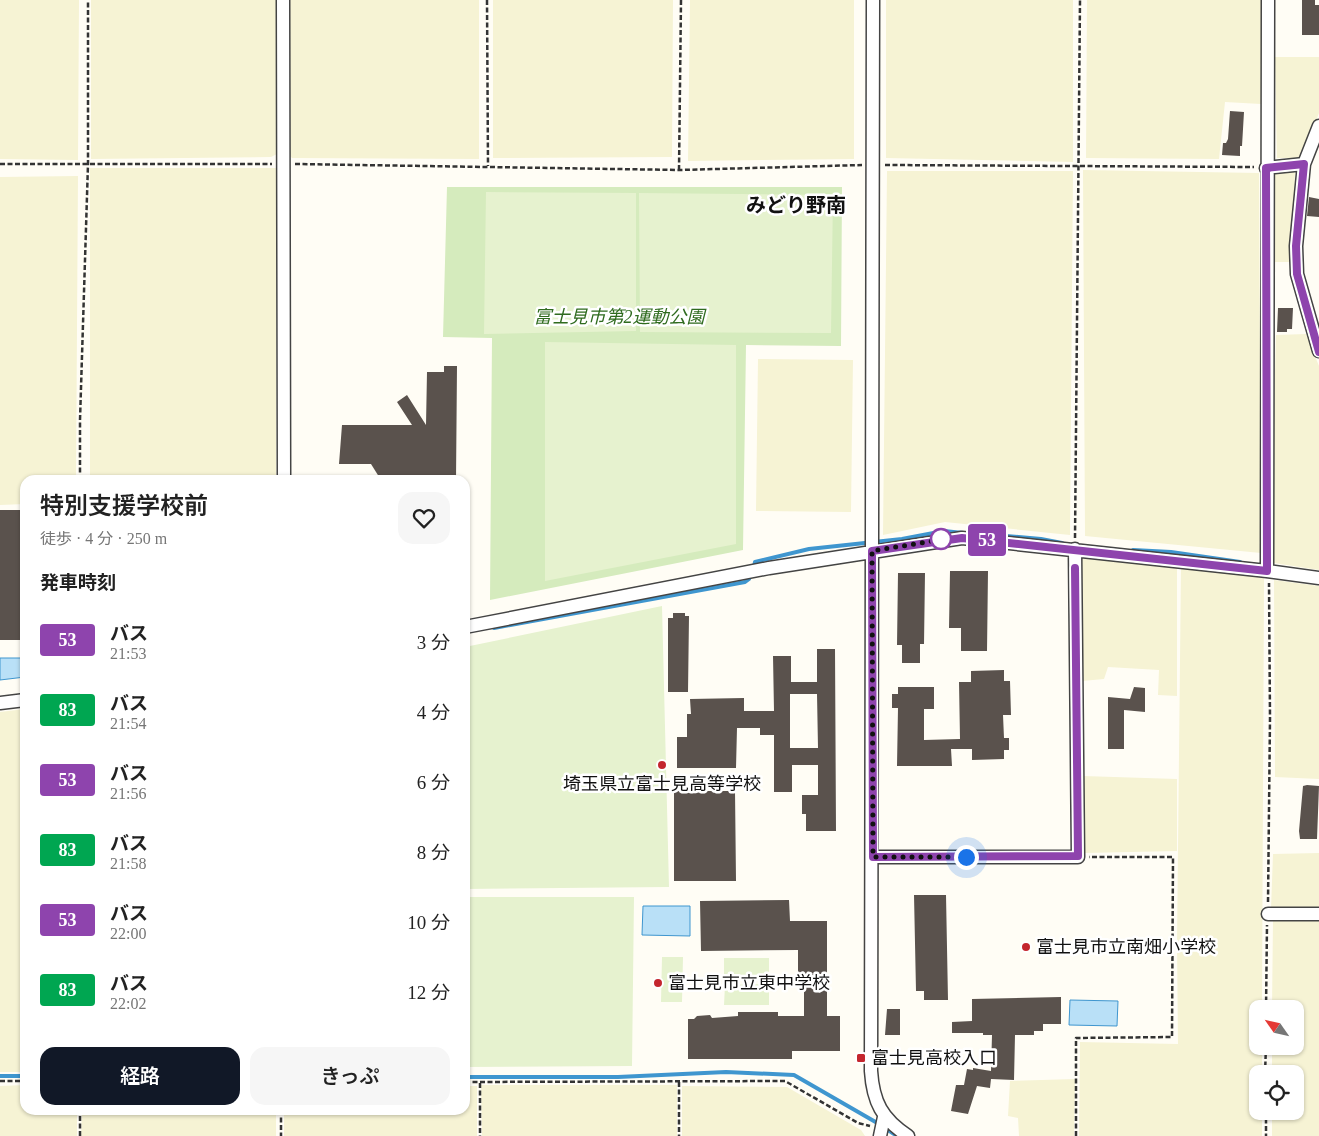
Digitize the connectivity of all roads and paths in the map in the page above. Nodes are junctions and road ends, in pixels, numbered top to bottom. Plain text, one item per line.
1 (88, 0) edge
2 (283, 0) edge
3 (487, 0) edge
4 (680, 0) edge
5 (873, 0) edge
6 (1080, 0) edge
7 (1268, 0) edge
8 (1319, 126) edge
9 (0, 164) edge
10 (88, 164) junction
11 (282, 164) junction
12 (1304, 164) junction
13 (871, 165) junction
14 (1080, 165) junction
15 (488, 166) junction
16 (1266, 168) junction
17 (679, 170) junction
18 (1318, 346) edge
19 (80, 475) edge
20 (284, 475) edge
21 (1075, 549) junction
22 (872, 551) junction
23 (1268, 571) junction
24 (1319, 578) edge
25 (470, 626) edge
26 (20, 701) edge
27 (0, 703) edge
28 (1078, 856) junction
29 (873, 857) junction
30 (1268, 914) junction
31 (1319, 914) edge
32 (1266, 1000) edge
33 (0, 1081) edge
34 (20, 1081) edge
35 (470, 1082) edge
36 (480, 1082) junction
37 (679, 1082) junction
38 (80, 1115) edge
39 (280, 1115) edge
40 (1266, 1120) edge
41 (882, 1127) edge
42 (80, 1136) edge
43 (280, 1136) edge
44 (480, 1136) edge
45 (679, 1136) edge
46 (908, 1136) edge
47 (1076, 1136) edge
48 (1266, 1136) edge

1 - 10 path
2 - 11 street
3 - 15 path
4 - 17 path
5 - 13 street
6 - 14 path
7 - 16 street
8 - 12 street
9 - 10 path
10 - 11 path
10 - 19 path
11 - 15 path
11 - 20 street
12 - 16 street
12 - 18 street
13 - 14 path
13 - 17 path
13 - 22 street
14 - 16 path
14 - 21 path
15 - 17 path
16 - 23 street
21 - 22 street
21 - 23 street
21 - 28 street
22 - 25 street
22 - 29 street
23 - 24 street
23 - 30 path
26 - 27 street
28 - 29 street
28 - 47 path
29 - 41 street
30 - 31 street
30 - 32 path
33 - 34 path
35 - 36 path
36 - 37 path
36 - 44 path
37 - 41 path
37 - 45 path
38 - 42 path
39 - 43 path
40 - 48 path
41 - 46 street

